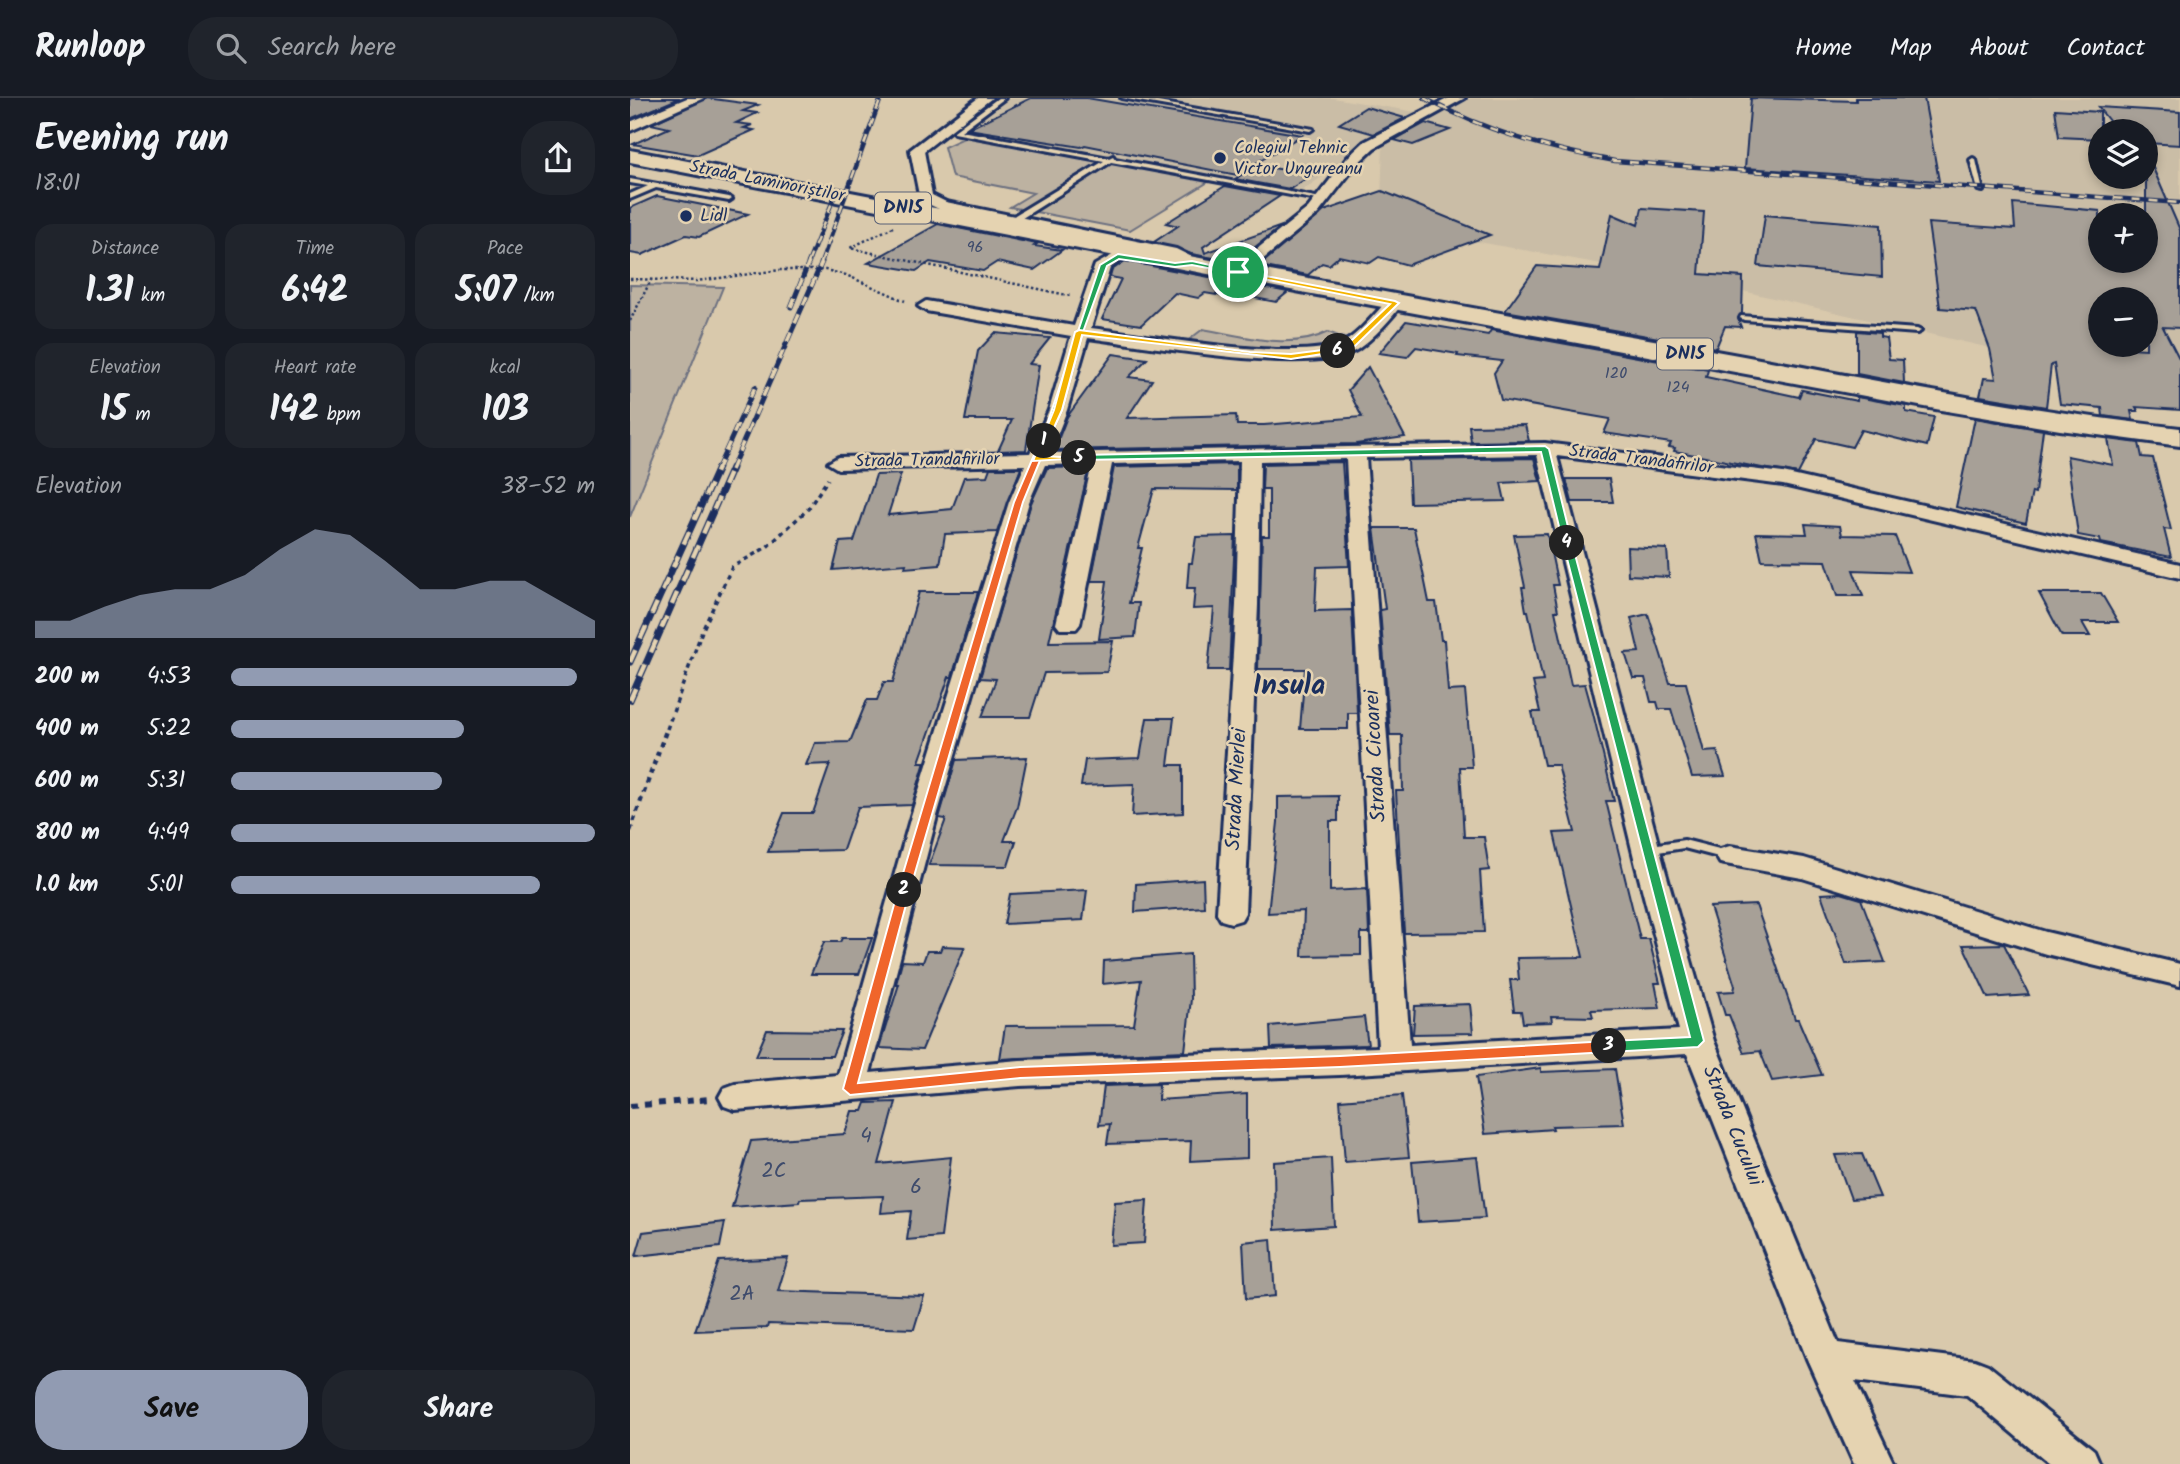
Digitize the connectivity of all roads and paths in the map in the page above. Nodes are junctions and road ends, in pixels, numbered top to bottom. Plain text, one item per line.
1 (698, 98) edge
2 (986, 98) edge
3 (1002, 98) edge
4 (1124, 98) edge
5 (1459, 98) edge
6 (1438, 102) edge
7 (630, 127) edge
8 (1310, 129) dead end
9 (630, 156) edge
10 (1113, 158) junction
11 (1973, 160) dead end
12 (630, 181) edge
13 (656, 186) junction
14 (1982, 190) dead end
15 (630, 197) edge
16 (925, 197) joint
17 (729, 199) dead end
18 (1323, 199) junction
19 (916, 216) joint
20 (1007, 224) junction
21 (1114, 252) junction
22 (1192, 263) junction
23 (1238, 272) junction
24 (630, 279) edge
25 (651, 280) junction
26 (1090, 301) junction
27 (1395, 303) junction
28 (926, 306) joint
29 (1744, 317) dead end
30 (630, 321) edge
31 (1917, 331) dead end
32 (1079, 332) junction
33 (2180, 437) edge
34 (1545, 449) junction
35 (1356, 453) junction
36 (1250, 454) junction
37 (1103, 457) junction
38 (1036, 459) junction
39 (838, 463) joint
40 (2180, 571) edge
41 (1068, 624) dead end
42 (630, 831) edge
43 (1646, 850) junction
44 (1730, 856) joint
45 (1231, 913) dead end
46 (2180, 975) edge
47 (1698, 1041) junction
48 (1395, 1059) junction
49 (850, 1089) junction
50 (735, 1097) joint
51 (630, 1106) edge
52 (1826, 1359) junction
53 (1874, 1464) edge
54 (2080, 1464) edge

1 - 7 street
2 - 16 street
3 - 10 lane
4 - 8 lane
5 - 6 street
6 - 18 street
9 - 20 main road, Strada Laminoriștilor / DN15
10 - 18 lane
10 - 20 lane
11 - 14 lane
12 - 13 lane
13 - 15 lane
13 - 17 lane
16 - 20 street
18 - 23 street
19 - 21 lane
19 - 26 path
20 - 21 main road, Strada Laminoriștilor / DN15
20 - 22 street
21 - 22 main road, DN15
21 - 26 street
22 - 23 main road, DN15
23 - 27 main road, DN15
24 - 25 path
25 - 28 path
25 - 30 path
26 - 32 street
27 - 32 street
27 - 33 main road, DN15
28 - 32 street
29 - 31 lane
32 - 38 street
34 - 35 street, Strada Trandafirilor
34 - 40 street, Strada Trandafirilor
34 - 43 street, Strada Cucului
35 - 36 street, Strada Trandafirilor
35 - 48 street, Strada Cicoarei
36 - 37 street, Strada Trandafirilor
36 - 45 street, Strada Mierlei
37 - 38 street, Strada Trandafirilor
37 - 41 street
38 - 39 street, Strada Trandafirilor
38 - 49 street
39 - 42 path
43 - 44 lane
43 - 47 street, Strada Cucului
44 - 46 street
47 - 48 street
47 - 52 street, Strada Cucului
48 - 49 street
49 - 50 street
50 - 51 path
52 - 53 street, Strada Cucului
52 - 54 street

